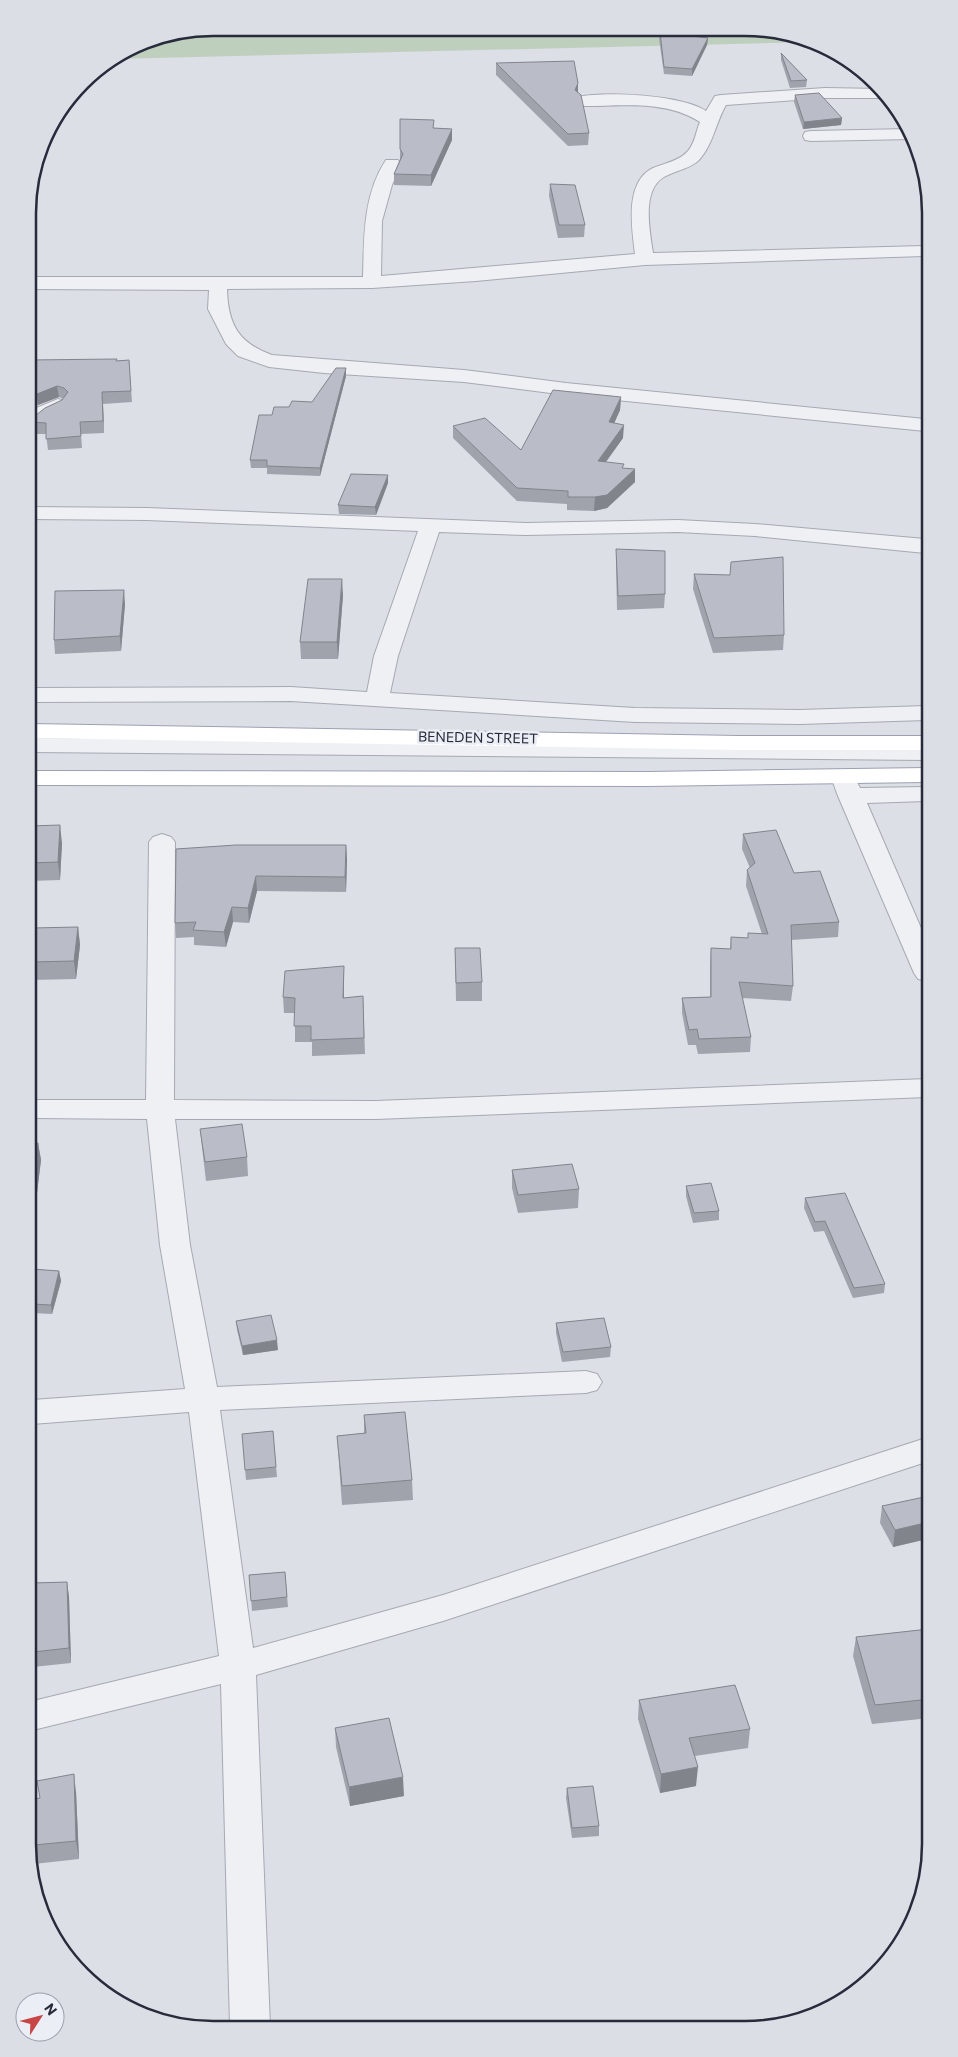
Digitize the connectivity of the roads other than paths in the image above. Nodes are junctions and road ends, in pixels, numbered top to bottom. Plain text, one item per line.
1 (875, 94) edge
2 (584, 101) edge
3 (709, 121) junction
4 (903, 134) edge
5 (811, 136) dead end
6 (392, 164) dead end
7 (920, 251) edge
8 (645, 259) junction
9 (372, 282) junction
10 (36, 283) edge
11 (218, 284) junction
12 (58, 405) edge
13 (36, 416) edge
14 (922, 425) edge
15 (36, 513) edge
16 (430, 526) junction
17 (922, 546) edge
18 (36, 695) edge
19 (377, 700) junction
20 (922, 713) edge
21 (36, 731) edge
22 (922, 743) edge
23 (36, 745) edge
24 (922, 753) edge
25 (36, 762) edge
26 (922, 764) edge
27 (922, 776) edge
28 (36, 778) edge
29 (846, 787) junction
30 (922, 794) edge
31 (162, 842) dead end
32 (922, 962) edge
33 (922, 1088) edge
34 (160, 1108) junction
35 (36, 1109) edge
36 (586, 1382) dead end
37 (203, 1399) junction
38 (36, 1412) edge
39 (922, 1452) edge
40 (238, 1666) junction
41 (36, 1715) edge
42 (250, 2021) edge

1 - 3 street
2 - 3 street
3 - 8 street
4 - 5 street
6 - 9 street
7 - 8 street
8 - 9 street
9 - 11 street
10 - 11 street
11 - 14 street
12 - 13 street
15 - 16 street
16 - 17 street
16 - 19 street
18 - 19 street
19 - 20 street
21 - 22 main road, BENEDEN STREET
23 - 24 street
25 - 26 street
27 - 29 main road
28 - 29 main road
29 - 30 street
29 - 32 street
31 - 34 street
33 - 34 street
34 - 35 street
34 - 37 street
36 - 37 street
37 - 38 street
37 - 40 street
39 - 40 street
40 - 41 street
40 - 42 street

